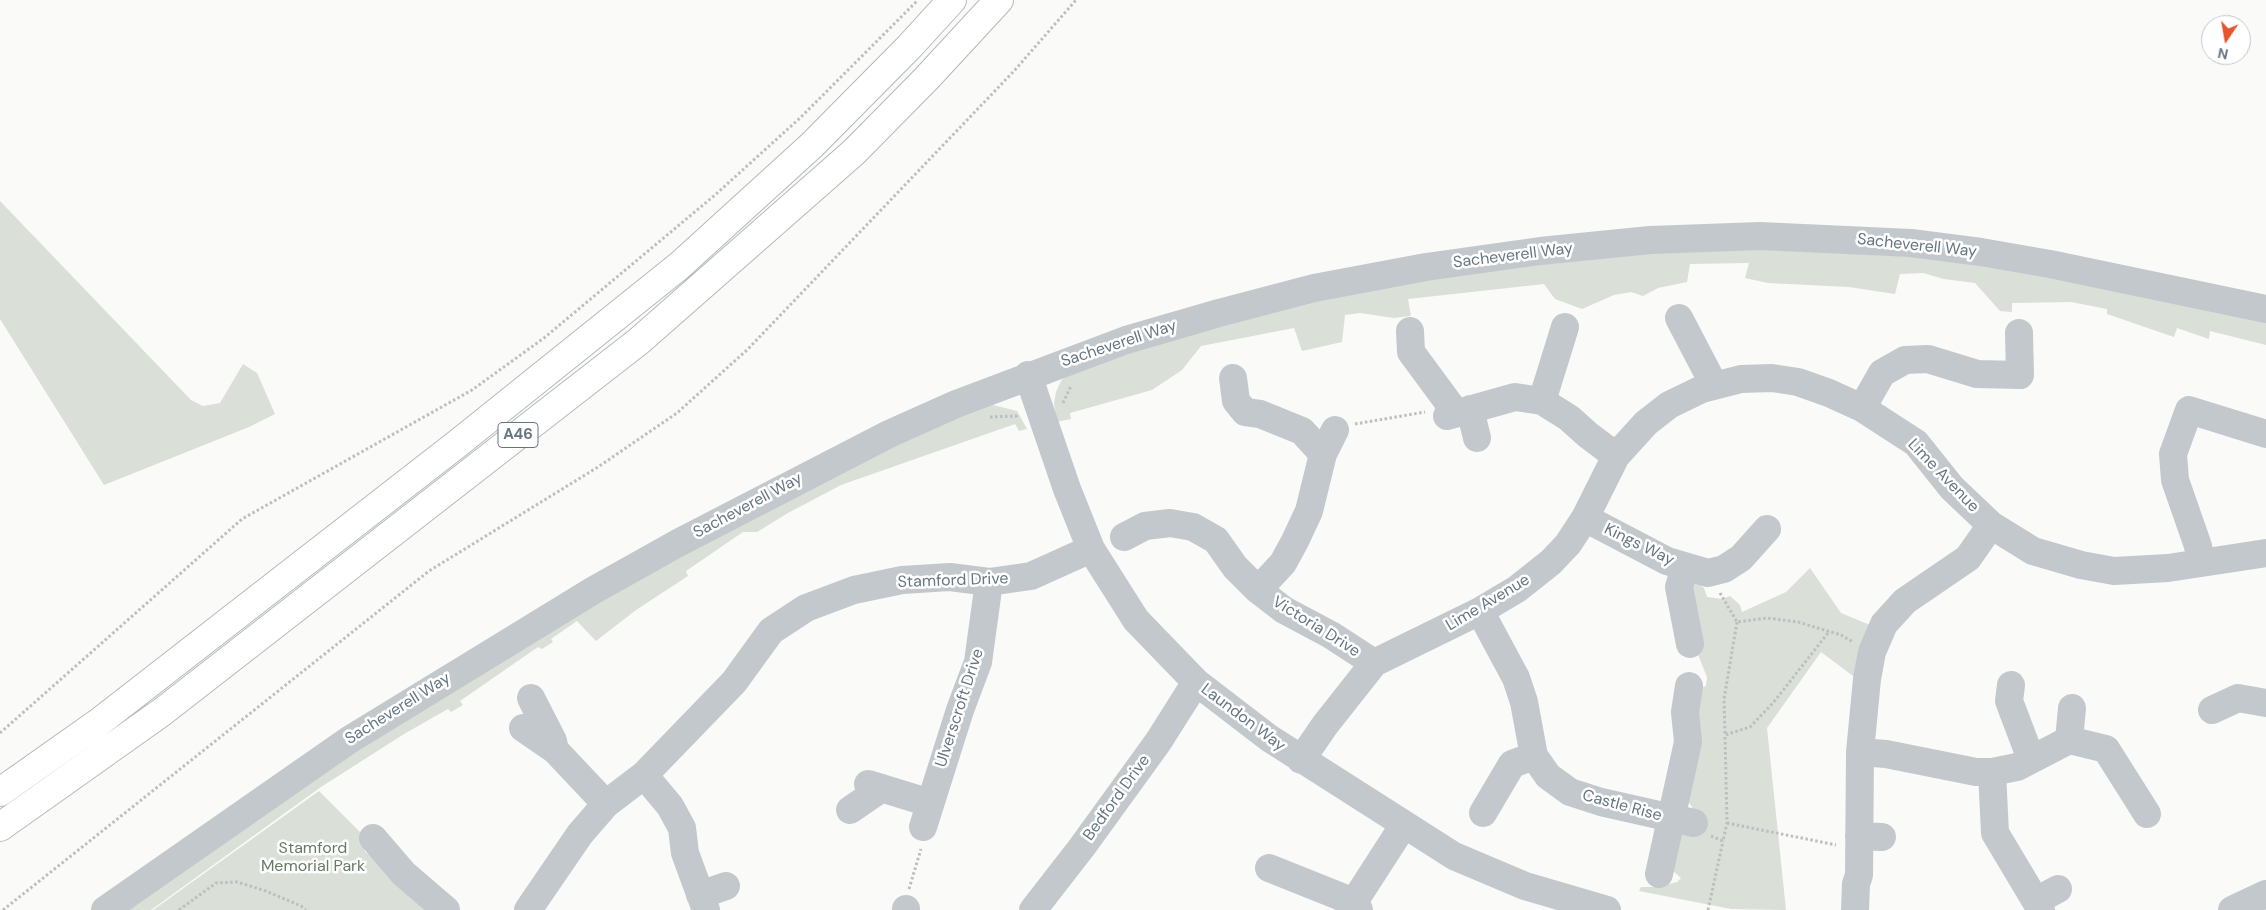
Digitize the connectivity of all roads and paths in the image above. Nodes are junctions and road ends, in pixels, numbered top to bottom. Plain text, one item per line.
1 (918, 0) edge
2 (952, 0) edge
3 (999, 0) edge
4 (1076, 0) edge
5 (2266, 309) edge
6 (1679, 318) dead end
7 (1565, 327) dead end
8 (1410, 331) dead end
9 (2019, 333) dead end
10 (1028, 375) junction
11 (1233, 378) dead end
12 (1075, 383) dead end
13 (1714, 385) junction
14 (1542, 401) junction
15 (1062, 406) dead end
16 (1862, 408) junction
17 (1458, 413) junction
18 (984, 417) dead end
19 (1019, 423) dead end
20 (1335, 430) joint
21 (2266, 434) edge
22 (1477, 438) dead end
23 (1313, 449) junction
24 (1616, 456) junction
25 (1586, 518) junction
26 (1136, 523) dead end
27 (1991, 525) junction
28 (1767, 529) dead end
29 (1091, 548) junction
30 (2266, 553) edge
31 (2201, 563) junction
32 (1696, 570) junction
33 (989, 582) junction
34 (1258, 590) junction
35 (1480, 611) junction
36 (1737, 622) junction
37 (1828, 633) junction
38 (1690, 644) dead end
39 (1872, 652) junction
40 (1374, 663) junction
41 (1196, 682) junction
42 (1689, 686) dead end
43 (2011, 686) dead end
44 (532, 698) dead end
45 (2264, 703) edge
46 (2072, 708) dead end
47 (2212, 710) dead end
48 (523, 728) dead end
49 (0, 733) edge
50 (1725, 735) junction
51 (2069, 740) junction
52 (555, 750) junction
53 (1860, 752) junction
54 (1534, 756) junction
55 (1301, 760) junction
56 (2031, 760) junction
57 (1992, 772) junction
58 (644, 774) junction
59 (0, 792) edge
60 (606, 804) junction
61 (850, 810) dead end
62 (1483, 813) dead end
63 (2147, 814) dead end
64 (926, 815) junction
65 (1683, 821) junction
66 (1727, 823) junction
67 (1403, 826) junction
68 (0, 827) edge
69 (374, 838) dead end
70 (1723, 841) junction
71 (1865, 849) junction
72 (1269, 868) dead end
73 (1658, 874) dead end
74 (726, 886) dead end
75 (2266, 894) edge
76 (2045, 900) edge
77 (703, 902) edge
78 (437, 903) edge
79 (1356, 906) edge
80 (906, 909) edge
81 (1597, 909) edge
82 (3, 910) edge
83 (106, 910) edge
84 (179, 910) edge
85 (306, 910) edge
86 (528, 910) edge
87 (1033, 910) edge
88 (1708, 910) edge
89 (1855, 910) edge
90 (2232, 910) edge

1 - 49 path
2 - 59 highway, A46
3 - 68 highway, A46
4 - 82 path
5 - 10 street, Sacheverell Way
6 - 13 street
7 - 14 street
8 - 17 street
9 - 16 street
10 - 29 street, Laundon Way
10 - 83 street, Sacheverell Way
11 - 23 street
12 - 15 path
13 - 16 street, Lime Avenue
13 - 24 street, Lime Avenue
14 - 17 street
14 - 24 street
16 - 27 street, Lime Avenue
17 - 20 path
17 - 22 street
18 - 19 path
20 - 23 street, Victoria Drive
21 - 31 street
23 - 34 street, Victoria Drive
24 - 25 street, Lime Avenue
25 - 32 street, Kings Way
25 - 35 street, Lime Avenue
26 - 34 street, Victoria Drive
27 - 31 street, Lime Avenue
27 - 39 street
28 - 32 street
29 - 33 street, Stamford Drive
29 - 41 street, Laundon Way
30 - 31 street, Lime Avenue
32 - 36 path
32 - 38 street
33 - 58 street, Stamford Drive
33 - 64 street, Ulverscroft Drive
34 - 40 street, Victoria Drive
35 - 40 street, Lime Avenue
35 - 54 street, Castle Rise
36 - 37 path
36 - 50 path
37 - 39 path
37 - 50 path
39 - 53 street
40 - 55 street, Lime Avenue
41 - 55 street, Laundon Way
41 - 87 street, Bedford Drive
42 - 65 street, Castle Rise
43 - 56 street
44 - 52 street
45 - 47 street
46 - 51 street
48 - 52 street
50 - 66 path
51 - 56 street
51 - 63 street
52 - 60 street
53 - 57 street
53 - 71 street
54 - 62 street
54 - 65 street, Castle Rise
55 - 67 street, Laundon Way
56 - 57 street
57 - 76 street
58 - 60 street, Stamford Drive
58 - 77 street
60 - 86 street, Stamford Drive
61 - 64 street
64 - 80 path
65 - 70 path
65 - 73 street
66 - 70 path
66 - 71 path
67 - 79 street
67 - 81 street, Laundon Way
69 - 78 street
70 - 88 path
71 - 89 street
72 - 79 street
74 - 77 street
75 - 90 street
84 - 85 path

